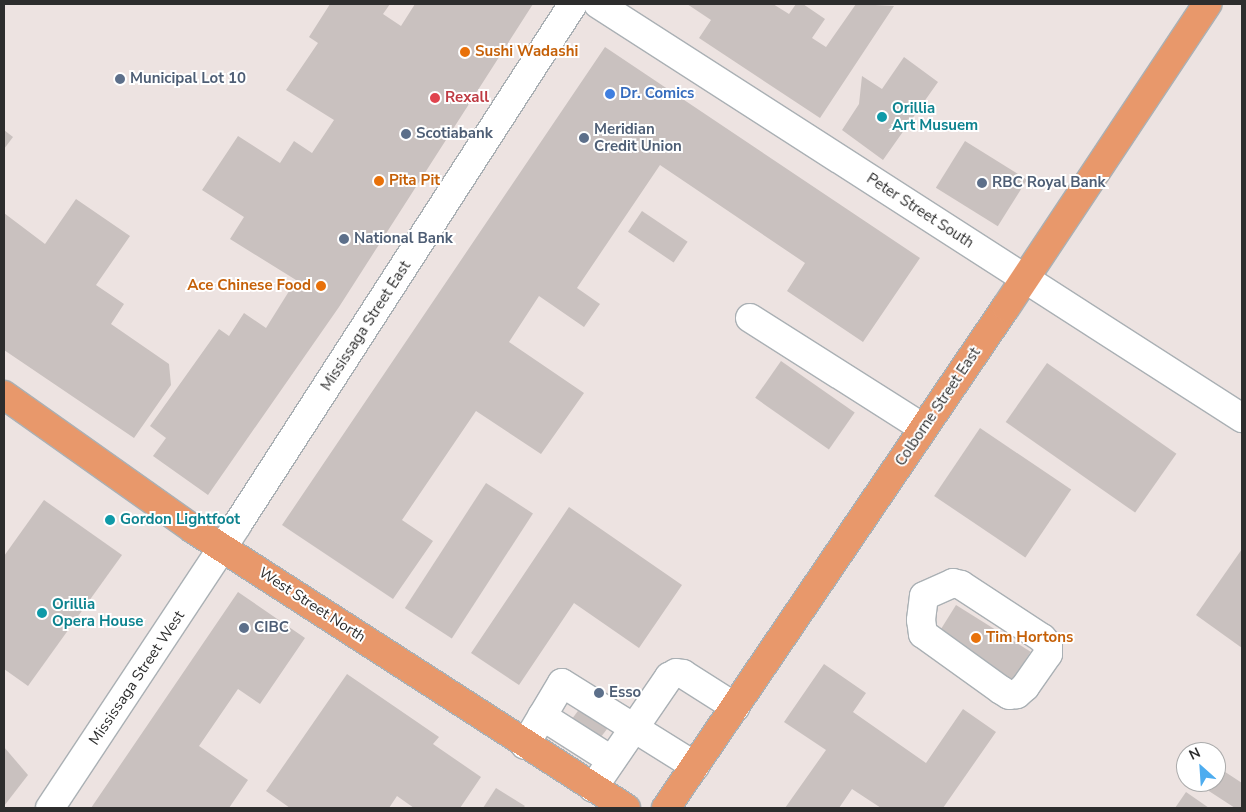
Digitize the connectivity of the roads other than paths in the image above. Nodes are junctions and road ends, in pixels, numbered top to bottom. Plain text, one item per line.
1 (573, 4) edge
2 (598, 4) edge
3 (1207, 4) edge
4 (1025, 278) junction
5 (750, 318) dead end
6 (4, 395) edge
7 (1242, 418) edge
8 (923, 428) junction
9 (223, 547) junction
10 (924, 596) joint
11 (735, 707) junction
12 (542, 716) junction
13 (633, 729) junction
14 (525, 745) junction
15 (611, 760) junction
16 (695, 766) junction
17 (593, 788) junction
18 (50, 808) edge
19 (626, 808) edge
20 (666, 808) edge

1 - 9 street, Mississaga Street East
2 - 4 street, Peter Street South
3 - 4 main road, Colborne Street East
4 - 7 street, Peter Street South
4 - 8 main road, Colborne Street East
5 - 8 street
6 - 9 main road, West Street North
8 - 11 main road, Colborne Street East
9 - 14 main road, West Street North
9 - 18 street, Mississaga Street West
10 - 10 street
11 - 13 street
11 - 16 main road, Colborne Street East
12 - 13 street
12 - 14 street
12 - 15 street
13 - 15 street
13 - 16 street
14 - 17 main road, West Street North
15 - 17 street
16 - 20 main road, Colborne Street East
17 - 19 main road, West Street North

